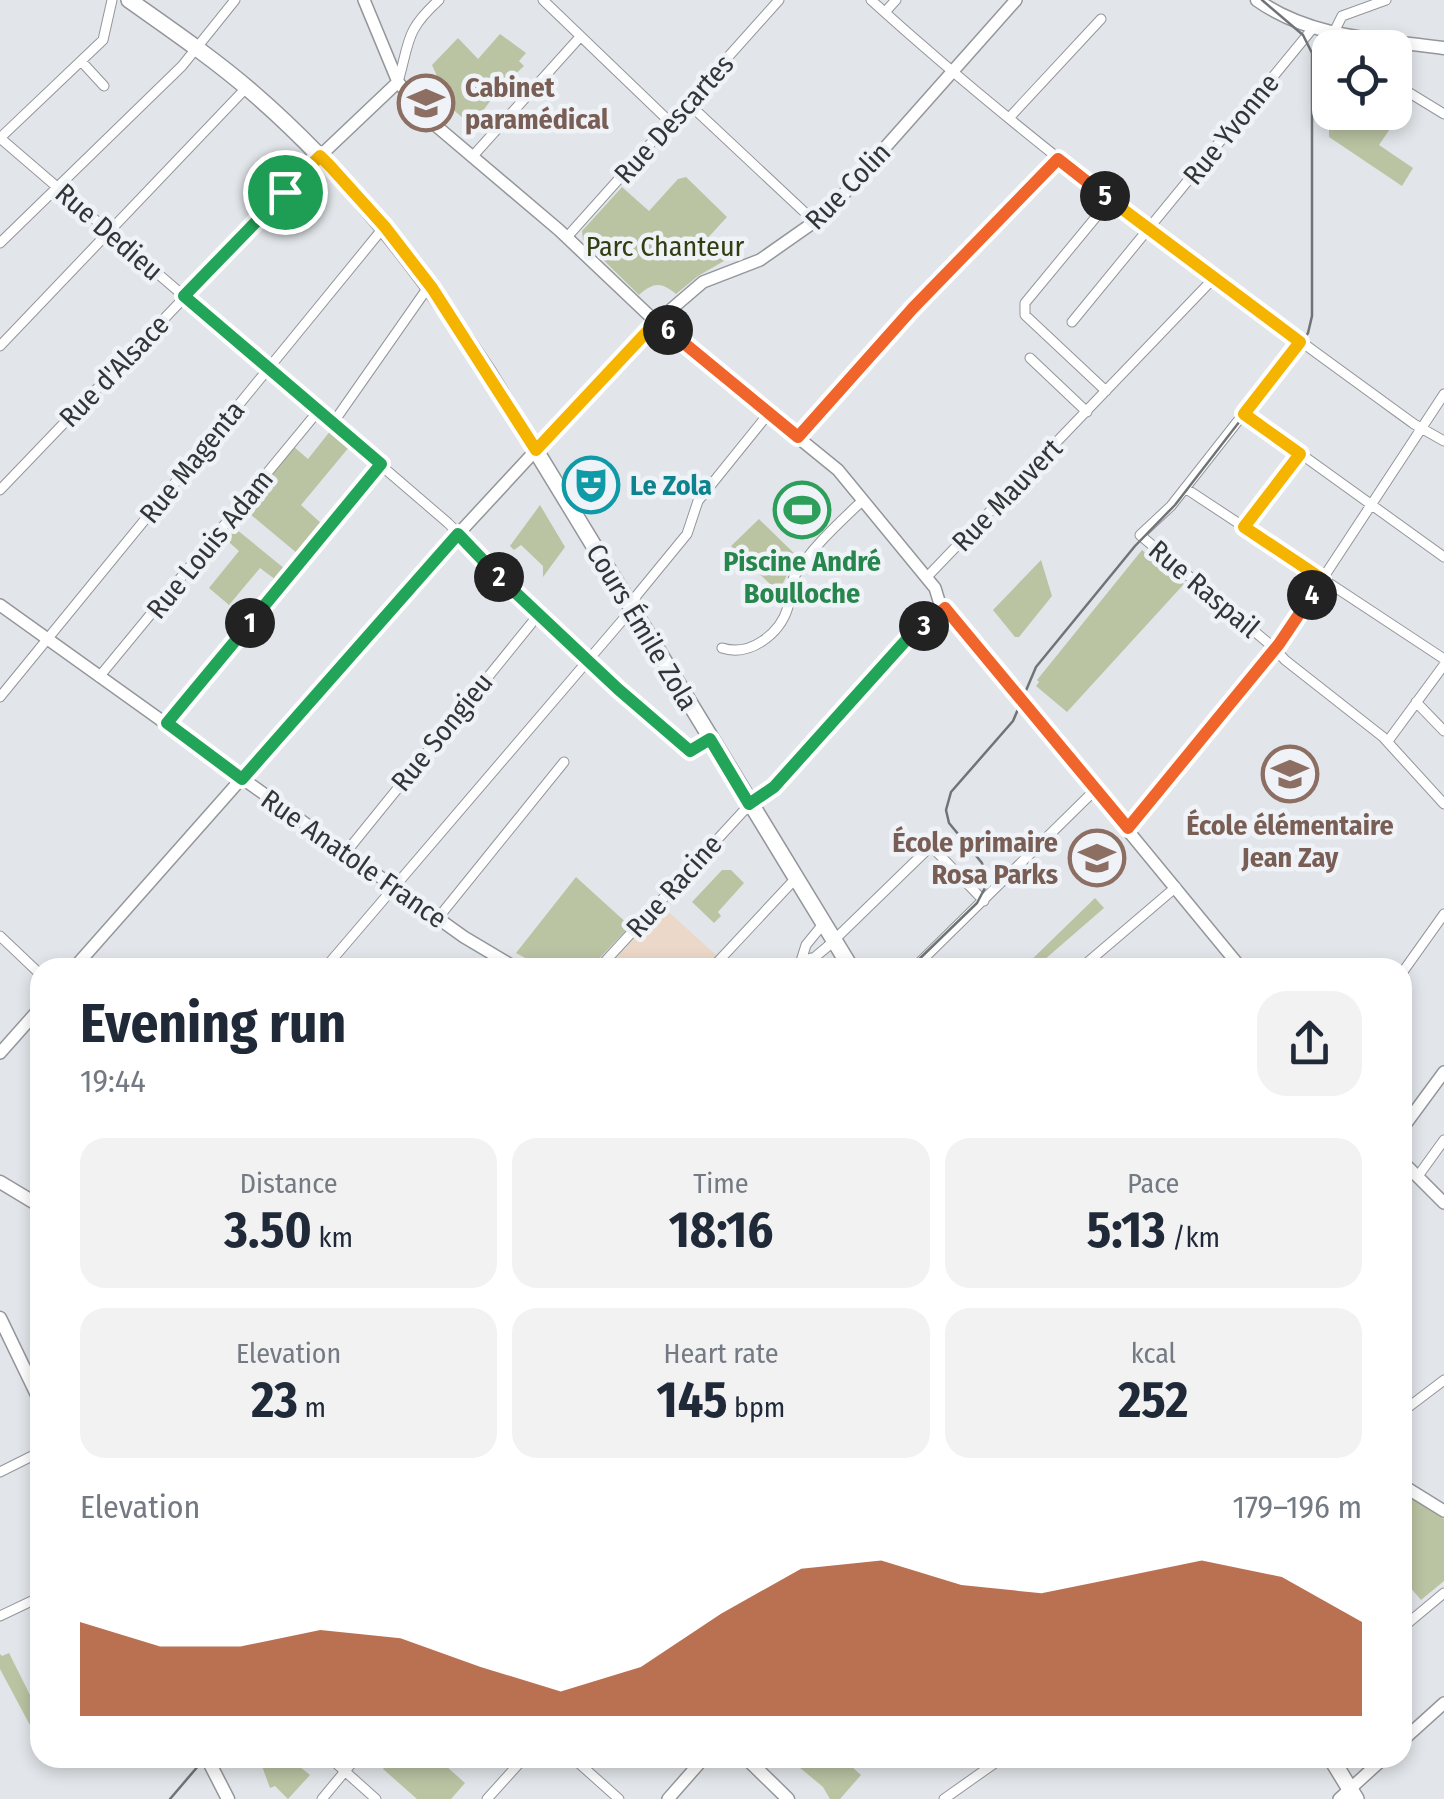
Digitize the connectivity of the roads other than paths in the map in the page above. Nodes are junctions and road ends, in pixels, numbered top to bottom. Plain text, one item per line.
1 (112, 0) edge
2 (128, 0) edge
3 (235, 0) edge
4 (364, 0) edge
5 (439, 0) edge
6 (544, 0) edge
7 (779, 0) edge
8 (872, 0) edge
9 (896, 0) edge
10 (1016, 0) edge
11 (1257, 0) edge
12 (1272, 0) edge
13 (1386, 0) edge
14 (885, 12) junction
15 (1101, 19) dead end
16 (1316, 25) junction
17 (1334, 30) joint
18 (580, 37) junction
19 (1412, 40) edge
20 (1444, 44) edge
21 (195, 50) junction
22 (81, 61) junction
23 (952, 72) junction
24 (398, 82) junction
25 (104, 86) dead end
26 (247, 88) junction
27 (1412, 94) edge
28 (689, 104) junction
29 (1444, 114) edge
30 (1009, 118) junction
31 (672, 123) junction
32 (0, 138) edge
33 (320, 156) junction
34 (472, 157) junction
35 (1058, 159) junction
36 (58, 187) junction
37 (1110, 200) junction
38 (815, 222) junction
39 (385, 227) junction
40 (1149, 230) junction
41 (109, 231) junction
42 (568, 237) junction
43 (0, 243) edge
44 (1214, 278) junction
45 (432, 288) junction
46 (184, 296) junction
47 (1072, 322) dead end
48 (651, 326) junction
49 (1300, 342) junction
50 (0, 346) edge
51 (1030, 358) dead end
52 (269, 368) junction
53 (1106, 391) junction
54 (1444, 394) edge
55 (319, 410) junction
56 (1087, 412) junction
57 (769, 414) junction
58 (1244, 414) junction
59 (333, 423) junction
60 (1420, 428) junction
61 (798, 437) junction
62 (1444, 441) edge
63 (536, 450) junction
64 (1300, 454) junction
65 (381, 464) junction
66 (1185, 488) junction
67 (0, 490) edge
68 (862, 501) junction
69 (1370, 504) junction
70 (1244, 527) junction
71 (458, 534) junction
72 (1444, 557) edge
73 (926, 578) junction
74 (1322, 579) junction
75 (0, 605) edge
76 (947, 607) junction
77 (631, 609) junction
78 (539, 614) junction
79 (47, 639) junction
80 (722, 648) dead end
81 (1275, 649) junction
82 (587, 660) junction
83 (1444, 662) edge
84 (99, 676) junction
85 (0, 697) edge
86 (1416, 702) junction
87 (167, 723) junction
88 (1444, 731) edge
89 (710, 739) junction
90 (1388, 741) junction
91 (564, 762) dead end
92 (242, 779) junction
93 (1096, 789) junction
94 (749, 804) junction
95 (1444, 804) edge
96 (1128, 828) junction
97 (347, 851) junction
98 (796, 878) junction
99 (394, 886) junction
100 (1176, 887) junction
101 (984, 901) junction
102 (1444, 914) edge
103 (438, 918) junction
104 (824, 923) junction
105 (0, 936) edge
106 (834, 939) junction
107 (83, 958) edge
108 (333, 958) edge
109 (500, 958) edge
110 (608, 958) edge
111 (721, 958) edge
112 (803, 958) edge
113 (812, 958) edge
114 (845, 958) edge
115 (924, 958) edge
116 (1093, 958) edge
117 (1232, 958) edge
118 (1412, 959) edge
119 (30, 964) edge
120 (30, 1019) edge
121 (0, 1053) edge
122 (1444, 1072) edge
123 (1412, 1115) edge
124 (1444, 1140) edge
125 (1412, 1170) edge
126 (1418, 1176) junction
127 (0, 1182) edge
128 (30, 1200) edge
129 (1444, 1203) edge
130 (0, 1318) edge
131 (30, 1380) edge
132 (1444, 1380) edge
133 (1412, 1404) edge
134 (30, 1457) edge
135 (0, 1472) edge
136 (1412, 1491) edge
137 (1444, 1511) edge
138 (1444, 1593) edge
139 (30, 1601) edge
140 (0, 1616) edge
141 (1412, 1620) edge
142 (1444, 1703) edge
143 (1412, 1732) edge
144 (211, 1768) edge
145 (342, 1768) edge
146 (348, 1768) edge
147 (515, 1768) edge
148 (584, 1768) edge
149 (695, 1768) edge
150 (756, 1768) edge
151 (988, 1768) edge
152 (1335, 1768) edge
153 (1375, 1768) edge
154 (345, 1771) junction
155 (1348, 1796) edge
156 (228, 1799) edge
157 (322, 1799) edge
158 (376, 1799) edge
159 (488, 1799) edge
160 (619, 1799) edge
161 (668, 1799) edge
162 (788, 1799) edge
163 (944, 1799) edge

1 - 22 street
2 - 21 main road, Cours Émile Zola
3 - 21 street
4 - 24 street
5 - 24 street
6 - 18 street
7 - 28 street, Rue Descartes
8 - 14 street
9 - 14 street
10 - 23 street, Rue Colin
11 - 16 main road
12 - 16 main road
13 - 17 street
14 - 23 street
15 - 30 street
16 - 17 main road
16 - 40 street, Rue Yvonne
18 - 31 street
18 - 34 street
19 - 20 main road
21 - 26 main road, Cours Émile Zola
21 - 36 street
22 - 25 street
22 - 32 street
23 - 30 street
23 - 38 street, Rue Colin
24 - 33 street, Rue d'Alsace
24 - 34 street
26 - 33 main road, Cours Émile Zola
26 - 41 street
27 - 29 street
28 - 31 street, Rue Descartes
28 - 38 street
30 - 35 street
31 - 42 street, Rue Descartes
32 - 36 street, Rue Dedieu
33 - 39 main road, Cours Émile Zola
33 - 46 street, Rue d'Alsace
34 - 42 street
35 - 37 street
35 - 61 street
36 - 41 street, Rue Dedieu
36 - 43 street
37 - 40 street
37 - 53 street
38 - 48 street, Rue Colin
39 - 45 main road, Cours Émile Zola
39 - 52 street, Rue Magenta
40 - 44 street
40 - 47 street, Rue Yvonne
41 - 46 street, Rue Dedieu
41 - 50 street
42 - 48 street
44 - 49 street
44 - 53 street, Rue Mauvert
45 - 59 street
45 - 63 main road, Cours Émile Zola
46 - 52 street, Rue Dedieu
46 - 67 street, Rue d'Alsace
48 - 57 street
48 - 63 street, Rue Colin
49 - 58 street
49 - 60 street
51 - 56 street
52 - 55 street, Rue Dedieu
52 - 79 street, Rue Magenta
53 - 56 street, Rue Mauvert
54 - 60 street
55 - 59 street, Rue Dedieu
55 - 84 street, Rue Louis Adam
56 - 73 street, Rue Mauvert
57 - 61 street
57 - 77 street
58 - 64 street
58 - 66 street
59 - 65 street, Rue Dedieu
60 - 62 street
60 - 69 street
61 - 68 street
63 - 71 street, Rue Colin
63 - 77 main road, Cours Émile Zola
64 - 69 street
64 - 70 street
65 - 71 street, Rue Dedieu
65 - 87 street
66 - 70 street
66 - 81 street, Rue Raspail
68 - 73 street
68 - 80 street
69 - 72 street
69 - 74 street
70 - 74 street
71 - 78 street, Rue Dedieu
71 - 92 street, Rue Colin
73 - 76 street
74 - 81 street
74 - 83 street
75 - 79 street, Rue Anatole France
76 - 93 street
76 - 94 street, Rue Racine
77 - 82 street
77 - 89 main road, Cours Émile Zola
78 - 82 street, Rue Dedieu
78 - 97 street, Rue Songieu
79 - 84 street, Rue Anatole France
79 - 85 street, Rue Magenta
81 - 90 street, Rue Raspail
81 - 96 street
82 - 89 street, Rue Dedieu
82 - 99 street
83 - 86 street
84 - 87 street, Rue Anatole France
86 - 88 street
86 - 90 street
87 - 92 street, Rue Anatole France
89 - 94 main road, Cours Émile Zola
90 - 95 street, Rue Raspail
91 - 103 street
92 - 97 street, Rue Anatole France
92 - 107 street, Rue Colin
93 - 96 street
93 - 101 street
94 - 98 main road, Cours Émile Zola
94 - 110 street, Rue Racine
96 - 100 street
97 - 99 street, Rue Anatole France
98 - 104 main road, Cours Émile Zola
98 - 111 street
99 - 103 street, Rue Anatole France
99 - 108 street
100 - 116 street
100 - 117 street
101 - 106 street
101 - 115 street
102 - 118 street
103 - 109 street, Rue Anatole France
104 - 106 main road, Cours Émile Zola
104 - 112 street
105 - 119 street
106 - 113 street
106 - 114 main road, Cours Émile Zola
120 - 121 street
122 - 123 street
124 - 126 street
125 - 126 street
126 - 129 street
127 - 128 main road
130 - 131 main road
132 - 133 street
134 - 135 street
136 - 137 street
138 - 141 street
139 - 140 street
142 - 143 street
144 - 156 main road
145 - 154 street
146 - 154 street
147 - 159 street
148 - 160 street
149 - 161 street
150 - 162 main road
151 - 163 street
152 - 155 main road
153 - 155 street
154 - 157 street
154 - 158 street

